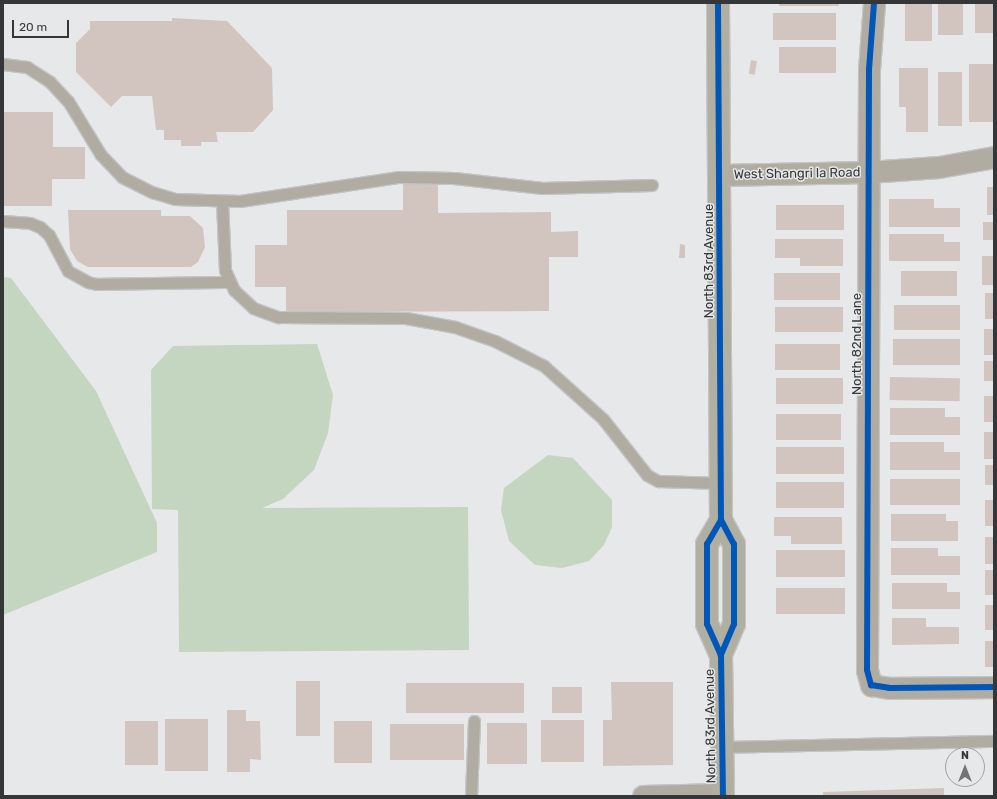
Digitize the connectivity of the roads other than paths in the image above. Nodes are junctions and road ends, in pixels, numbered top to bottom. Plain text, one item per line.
1 (718, 3) edge
2 (874, 3) edge
3 (3, 64) edge
4 (994, 157) edge
5 (868, 172) junction
6 (719, 175) junction
7 (652, 185) dead end
8 (222, 201) junction
9 (3, 221) edge
10 (230, 282) junction
11 (721, 483) junction
12 (994, 687) edge
13 (474, 721) dead end
14 (994, 741) edge
15 (722, 747) junction
16 (723, 795) edge
17 (471, 796) edge
18 (644, 796) edge

1 - 6 main road, North 83rd Avenue
2 - 5 street, North 82nd Lane
3 - 8 lane
4 - 5 street, West Shangri la Road
5 - 6 street, West Shangri la Road
5 - 12 street, North 82nd Lane
6 - 11 main road, North 83rd Avenue
7 - 8 lane
8 - 10 lane
9 - 10 lane
10 - 11 lane
11 - 15 main road, North 83rd Avenue
13 - 17 lane
14 - 15 lane
15 - 16 main road, North 83rd Avenue
16 - 18 street

